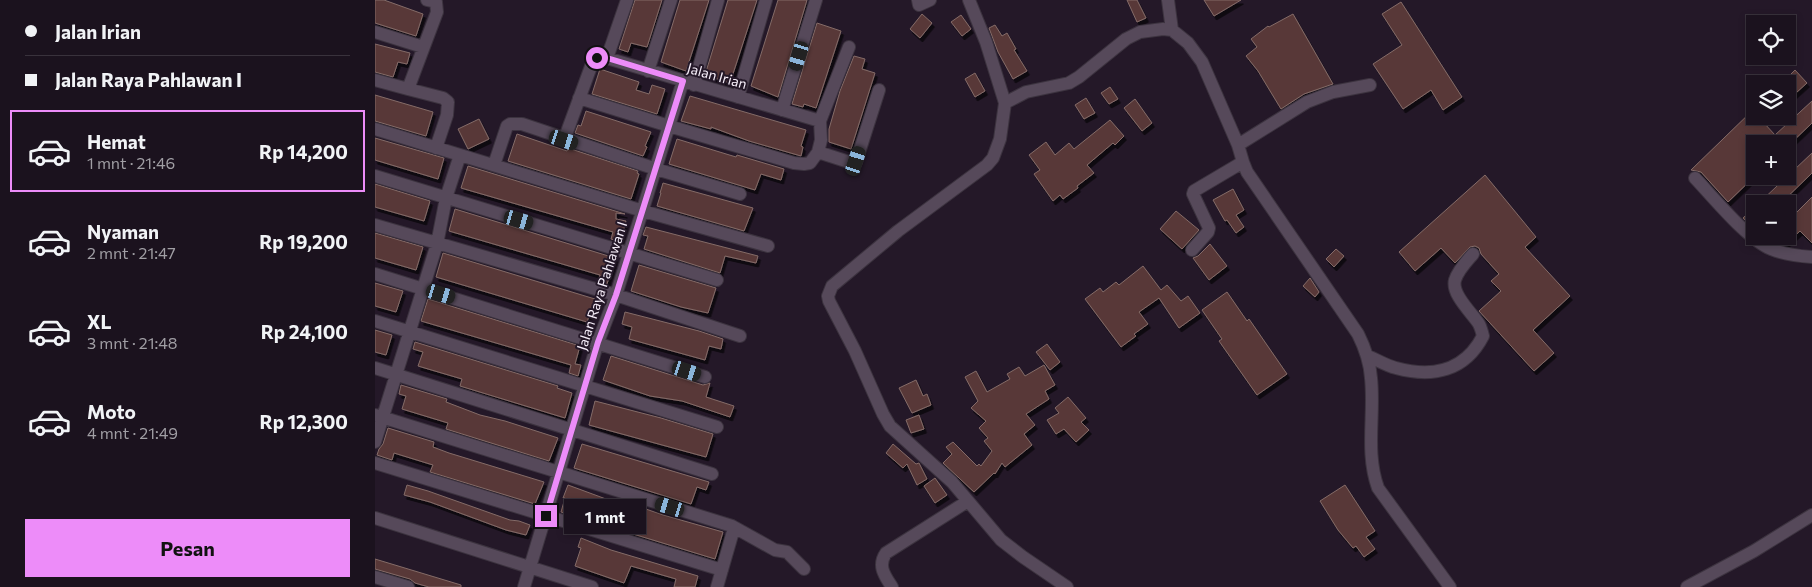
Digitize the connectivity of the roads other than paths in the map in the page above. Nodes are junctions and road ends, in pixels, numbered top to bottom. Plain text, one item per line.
1 (427, 0) edge
2 (627, 0) edge
3 (671, 0) edge
4 (718, 0) edge
5 (766, 0) edge
6 (816, 0) edge
7 (918, 0) edge
8 (930, 0) edge
9 (969, 0) edge
10 (1168, 0) edge
11 (1172, 30) junction
12 (375, 32) edge
13 (849, 46) dead end
14 (423, 47) junction
15 (607, 58) junction
16 (648, 71) junction
17 (375, 80) edge
18 (688, 83) junction
19 (1370, 85) dead end
20 (408, 88) junction
21 (879, 90) dead end
22 (738, 97) junction
23 (579, 98) junction
24 (1005, 103) junction
25 (782, 110) junction
26 (820, 121) junction
27 (669, 126) junction
28 (375, 129) edge
29 (564, 140) junction
30 (1238, 145) junction
31 (436, 148) junction
32 (818, 152) junction
33 (459, 155) junction
34 (1243, 162) junction
35 (494, 166) junction
36 (656, 169) junction
37 (375, 176) edge
38 (1695, 178) dead end
39 (740, 194) dead end
40 (446, 198) junction
41 (643, 211) junction
42 (375, 225) edge
43 (437, 244) junction
44 (768, 246) dead end
45 (1192, 250) dead end
46 (629, 252) junction
47 (1473, 254) dead end
48 (1812, 256) edge
49 (375, 274) edge
50 (717, 280) dead end
51 (423, 289) junction
52 (616, 295) junction
53 (375, 321) edge
54 (409, 332) junction
55 (739, 336) dead end
56 (598, 342) junction
57 (1368, 356) junction
58 (375, 368) edge
59 (396, 374) junction
60 (705, 376) dead end
61 (586, 387) junction
62 (379, 416) edge
63 (717, 427) dead end
64 (572, 430) junction
65 (375, 442) edge
66 (375, 463) edge
67 (559, 473) junction
68 (712, 474) dead end
69 (969, 502) junction
70 (1812, 515) edge
71 (546, 516) junction
72 (375, 518) edge
73 (735, 528) junction
74 (530, 568) junction
75 (804, 569) dead end
76 (721, 570) junction
77 (375, 577) edge
78 (408, 587) edge
79 (524, 587) edge
80 (592, 587) edge
81 (717, 587) edge
82 (892, 587) edge
83 (1067, 587) edge
84 (1450, 587) edge
85 (1687, 587) edge

1 - 14 street
2 - 15 street
3 - 16 street
4 - 18 street, Jalan Raya Pahlawan I
5 - 22 street
6 - 25 street
7 - 8 street
9 - 24 street
10 - 11 street
11 - 24 street
11 - 30 street
12 - 14 street
13 - 26 street
14 - 20 street
15 - 16 street, Jalan Irian
15 - 23 street
16 - 18 street, Jalan Irian
17 - 20 street
18 - 22 street, Jalan Irian
18 - 27 street, Jalan Raya Pahlawan I
19 - 30 street
20 - 31 street
21 - 32 street
22 - 25 street, Jalan Irian
23 - 27 street
23 - 29 street
24 - 69 street
25 - 26 street, Jalan Irian
26 - 32 street
27 - 32 street
27 - 36 street, Jalan Raya Pahlawan I
28 - 31 street
29 - 35 street
29 - 36 street
30 - 34 street
31 - 33 street
33 - 35 street
33 - 40 street
34 - 45 street
34 - 57 street
35 - 41 street
36 - 39 street
36 - 41 street, Jalan Raya Pahlawan I
37 - 40 street
38 - 48 street
40 - 43 street
40 - 46 street
41 - 44 street
41 - 46 street, Jalan Raya Pahlawan I
42 - 43 street
43 - 51 street
43 - 52 street
46 - 50 street
46 - 52 street, Jalan Raya Pahlawan I
47 - 57 street
49 - 51 street
51 - 54 street
51 - 56 street
52 - 55 street
52 - 56 street, Jalan Raya Pahlawan I
53 - 54 street
54 - 59 street
54 - 61 street
56 - 60 street
56 - 61 street, Jalan Raya Pahlawan I
57 - 84 street
58 - 59 street
59 - 62 street
59 - 64 street
61 - 63 street
61 - 64 street, Jalan Raya Pahlawan I
62 - 65 street
62 - 67 street
64 - 67 street, Jalan Raya Pahlawan I
64 - 68 street
66 - 71 street
67 - 71 street, Jalan Raya Pahlawan I
67 - 73 street
69 - 82 street
69 - 83 street
70 - 85 street
71 - 74 street, Jalan Raya Pahlawan I
71 - 76 street
72 - 74 street
73 - 75 street
73 - 76 street
74 - 79 street, Jalan Raya Pahlawan I
74 - 80 street
76 - 81 street
77 - 78 street

